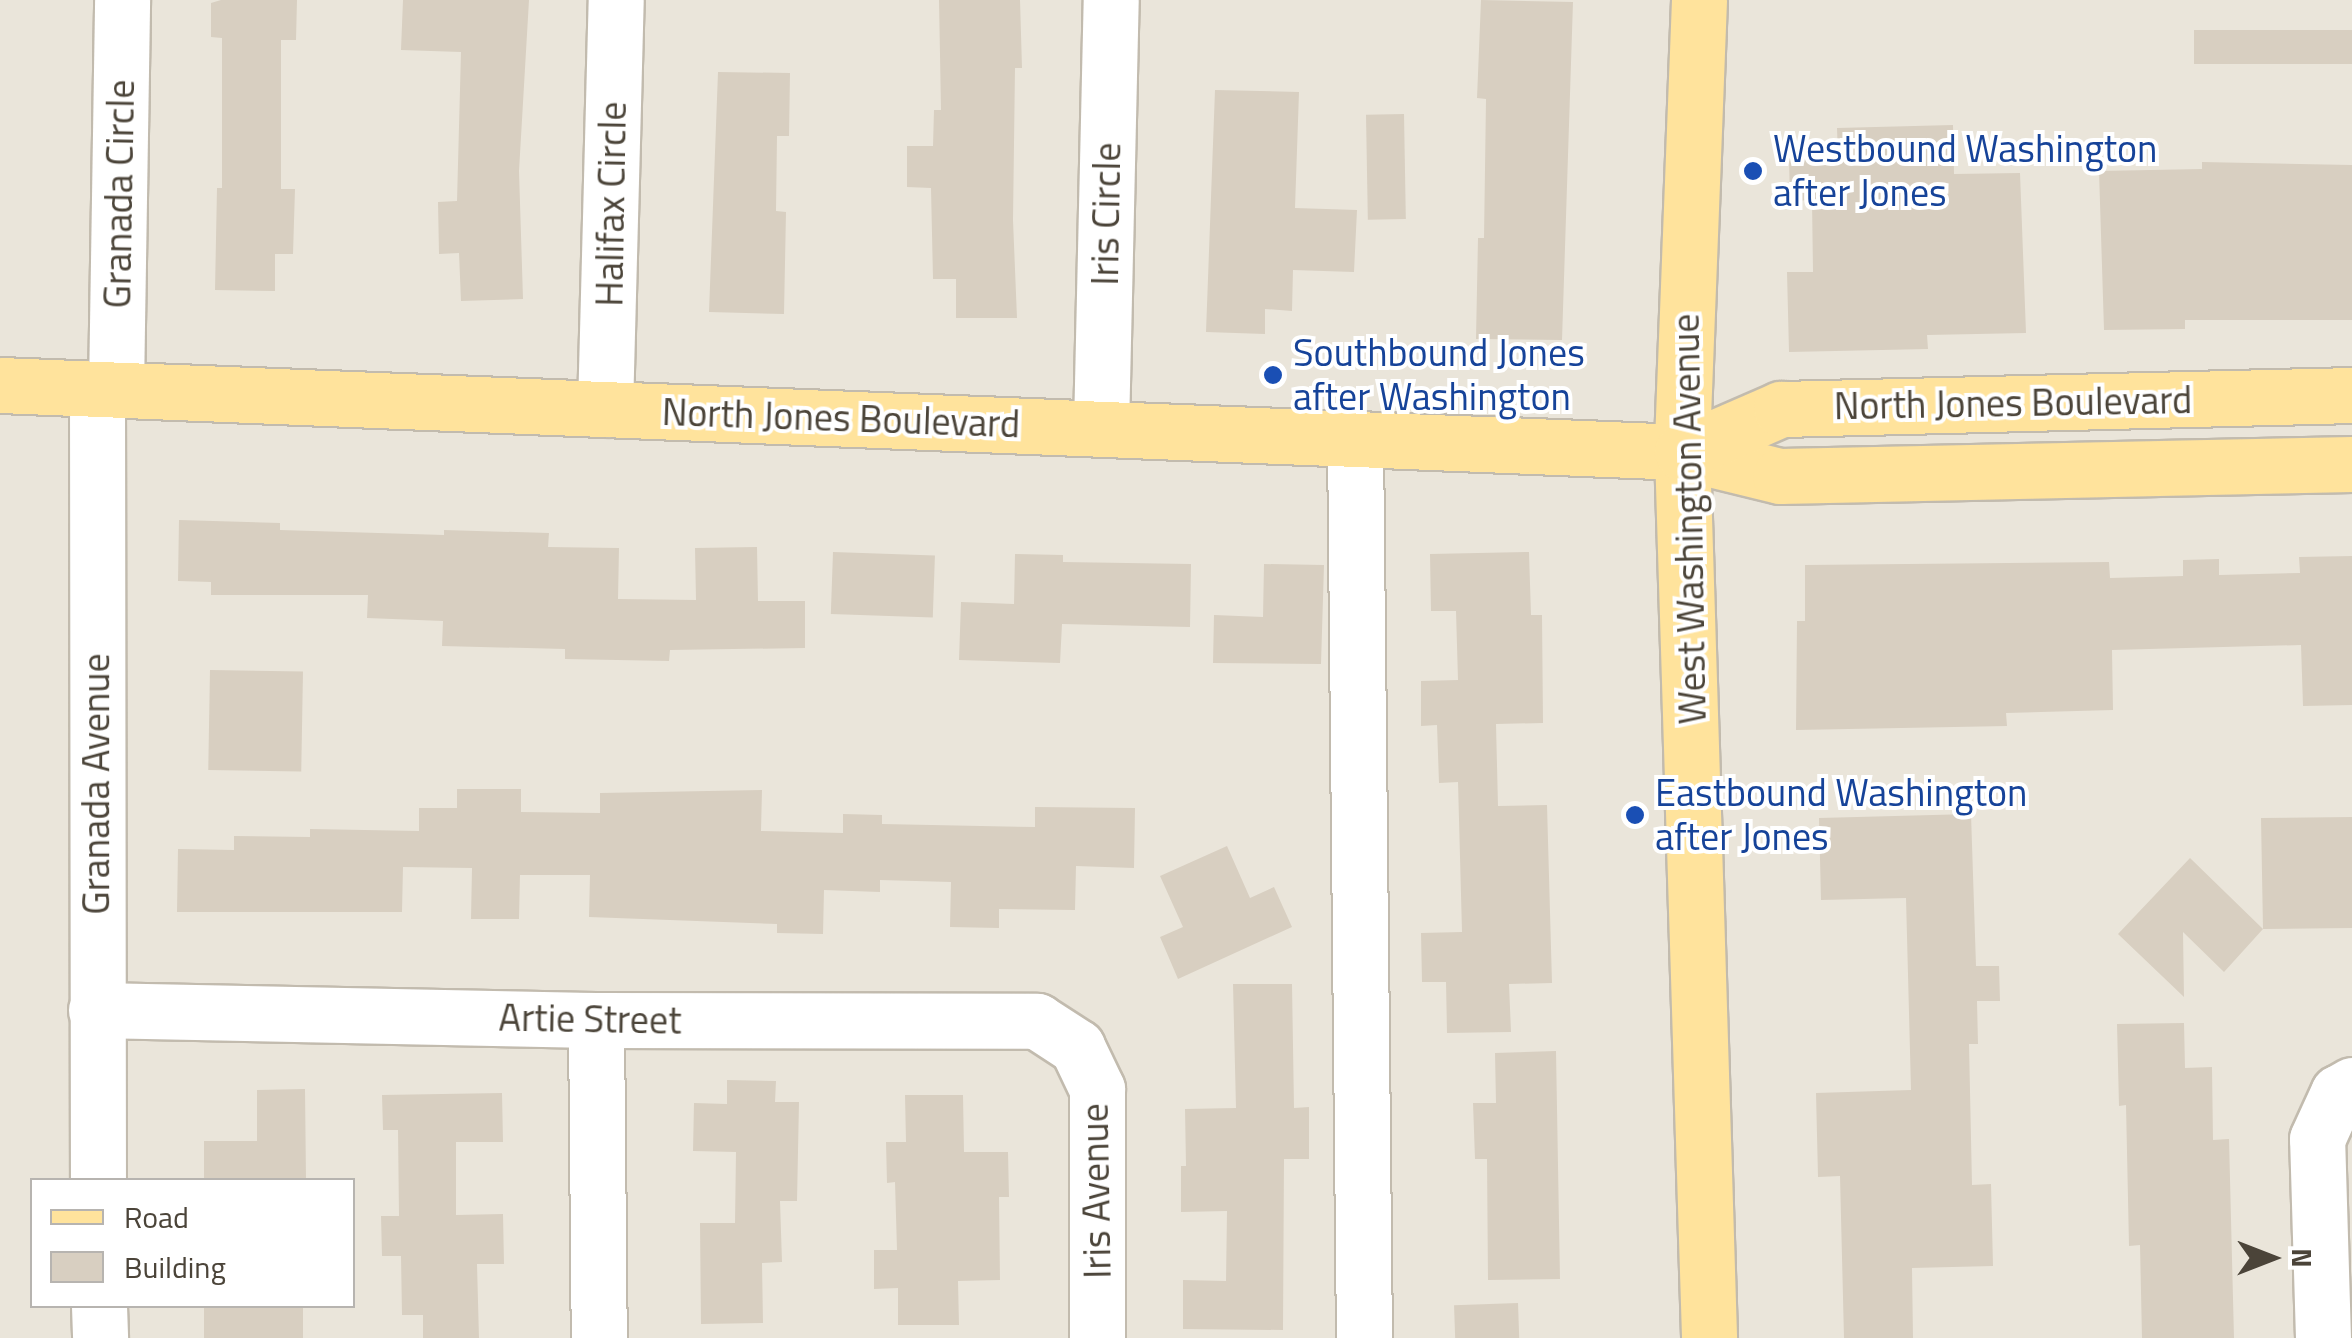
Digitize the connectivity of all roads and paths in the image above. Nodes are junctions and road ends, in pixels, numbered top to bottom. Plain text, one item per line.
1 (122, 0) edge
2 (616, 0) edge
3 (1110, 0) edge
4 (1699, 0) edge
5 (0, 385) edge
6 (106, 388) junction
7 (2352, 396) edge
8 (606, 408) junction
9 (1102, 428) junction
10 (1354, 438) junction
11 (1682, 452) junction
12 (2352, 464) edge
13 (96, 1010) junction
14 (596, 1020) junction
15 (1077, 1047) joint
16 (2345, 1089) edge
17 (98, 1178) edge
18 (100, 1308) edge
19 (100, 1338) edge
20 (599, 1338) edge
21 (1097, 1338) edge
22 (1364, 1338) edge
23 (1709, 1338) edge
24 (2323, 1338) edge

1 - 6 street, Granada Circle
2 - 8 street, Halifax Circle
3 - 9 street, Iris Circle
4 - 11 main road, West Washington Avenue
5 - 6 main road, North Jones Boulevard
6 - 8 main road, North Jones Boulevard
6 - 13 street, Granada Avenue
7 - 11 main road, North Jones Boulevard
8 - 9 main road, North Jones Boulevard
9 - 10 main road, North Jones Boulevard
10 - 11 main road, North Jones Boulevard
10 - 22 street
11 - 12 main road, North Jones Boulevard
11 - 23 main road, West Washington Avenue
13 - 14 street, Artie Street
13 - 17 street, Granada Avenue
14 - 15 street, Artie Street
14 - 20 street
15 - 21 street, Iris Avenue
16 - 24 street
18 - 19 street

